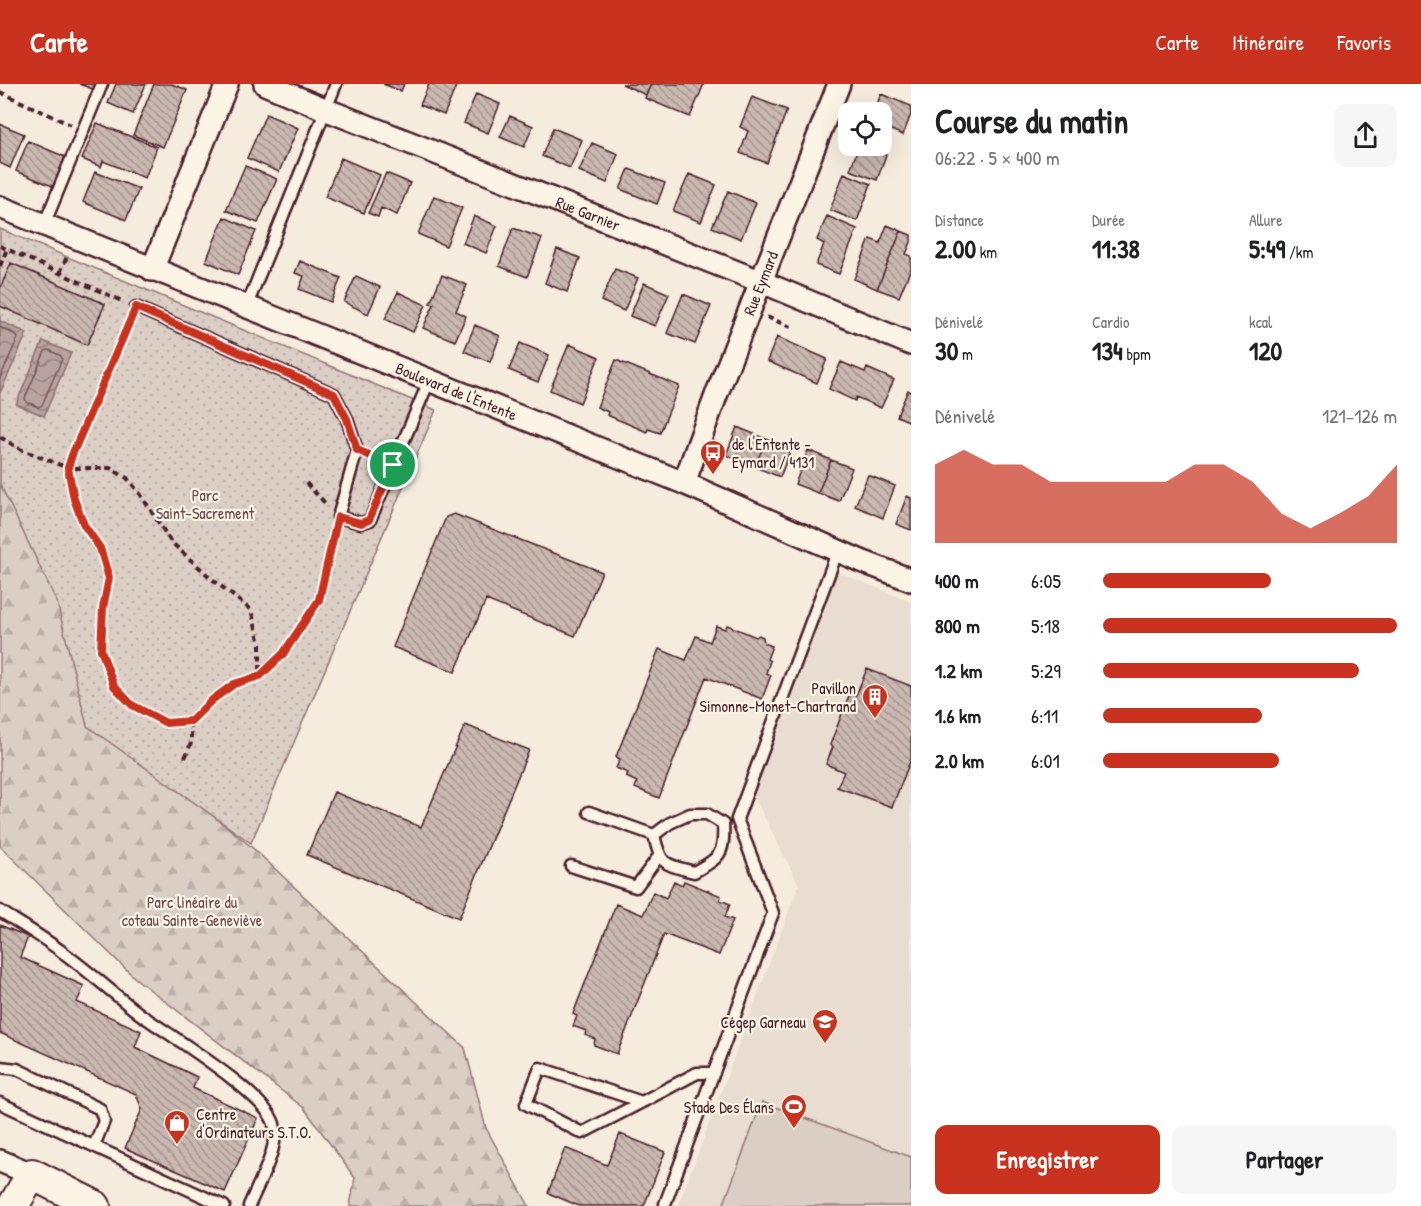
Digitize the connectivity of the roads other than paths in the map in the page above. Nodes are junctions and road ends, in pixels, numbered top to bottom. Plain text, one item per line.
1 (102, 84) edge
2 (227, 84) edge
3 (265, 84) edge
4 (336, 84) edge
5 (835, 86) edge
6 (327, 110) junction
7 (0, 207) edge
8 (44, 225) junction
9 (152, 270) junction
10 (762, 282) junction
11 (136, 307) road end
12 (246, 308) junction
13 (911, 344) edge
14 (429, 381) junction
15 (684, 483) junction
16 (838, 550) junction
17 (911, 580) edge
18 (589, 812) dead end
19 (737, 819) junction
20 (723, 824) junction
21 (654, 835) junction
22 (659, 856) junction
23 (571, 866) dead end
24 (0, 911) edge
25 (0, 1067) edge
26 (714, 1073) junction
27 (642, 1102) junction
28 (0, 1103) edge
29 (94, 1146) junction
30 (0, 1161) edge
31 (32, 1174) junction
32 (61, 1198) edge
33 (665, 1204) dead end
34 (13, 1206) edge
35 (95, 1206) edge
36 (224, 1206) edge
37 (249, 1206) edge

1 - 8 lane
2 - 9 street
3 - 6 street, Rue Garnier
4 - 6 lane
5 - 10 street, Rue Eymard
6 - 10 street, Rue Garnier
6 - 12 lane
7 - 8 street, Boulevard de l'Entente
8 - 9 street, Boulevard de l'Entente
9 - 12 street, Boulevard de l'Entente
10 - 13 street, Rue Garnier
10 - 15 street, Rue Eymard
11 - 14 lane
12 - 14 street, Boulevard de l'Entente
14 - 15 street, Boulevard de l'Entente
15 - 16 street, Boulevard de l'Entente
16 - 17 street, Boulevard de l'Entente
16 - 19 lane
18 - 21 lane
19 - 20 lane
19 - 26 lane
20 - 21 lane
20 - 22 lane
21 - 22 lane
22 - 23 lane
24 - 37 lane
25 - 29 lane
26 - 27 lane
26 - 33 lane
27 - 27 lane
28 - 29 lane
29 - 36 lane
30 - 31 street
31 - 32 street
31 - 34 street
32 - 35 street

